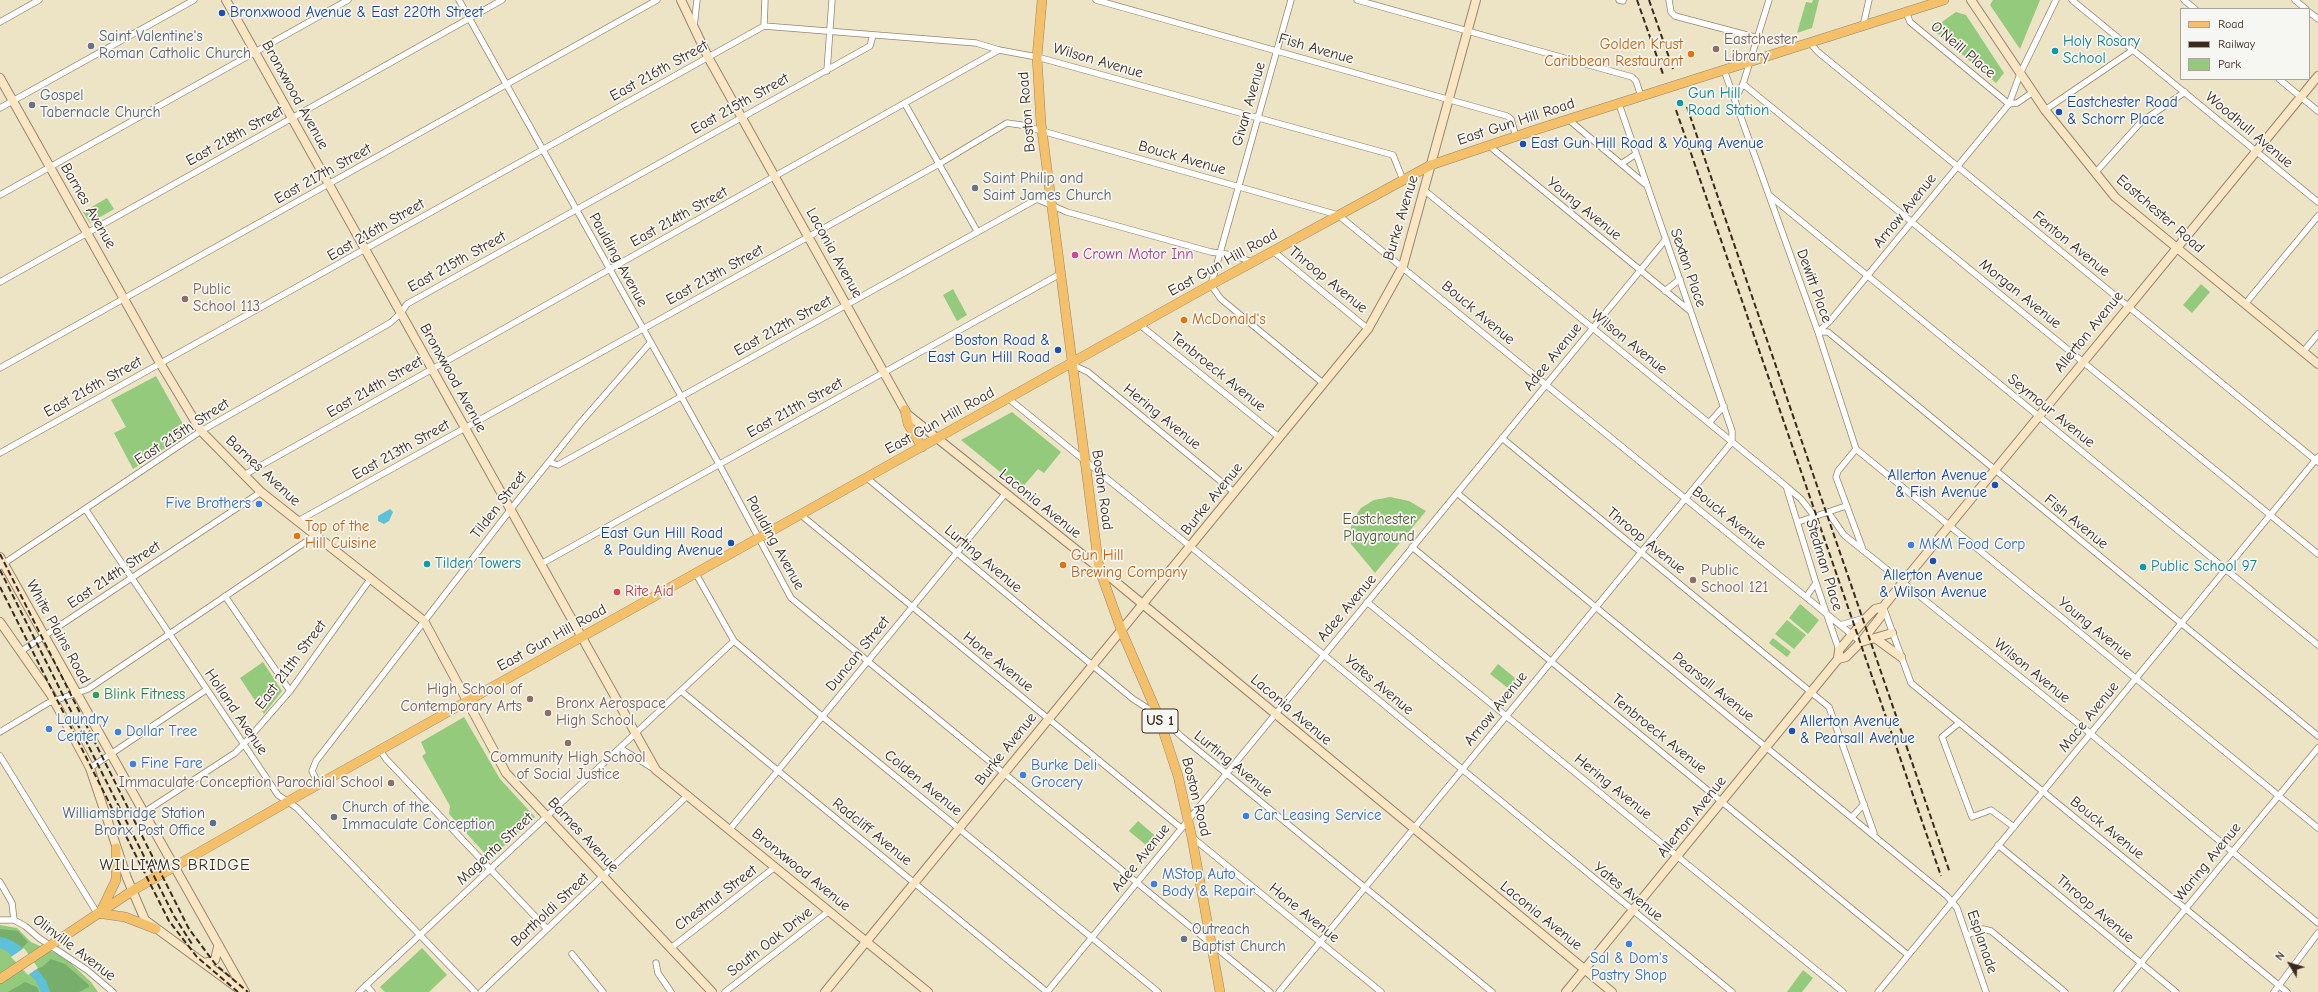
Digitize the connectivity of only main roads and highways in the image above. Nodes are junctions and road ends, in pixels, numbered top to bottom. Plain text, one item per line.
1 (226, 0) edge
2 (681, 0) edge
3 (1042, 0) edge
4 (1476, 0) edge
5 (1944, 0) edge
6 (1971, 0) edge
7 (2318, 76) edge
8 (0, 78) edge
9 (1431, 165) junction
10 (2177, 248) junction
11 (1071, 364) junction
12 (2318, 364) edge
13 (905, 410) junction
14 (937, 439) junction
15 (922, 447) junction
16 (1, 562) edge
17 (1098, 568) junction
18 (1144, 605) junction
19 (1883, 607) junction
20 (0, 622) edge
21 (1122, 632) junction
22 (1892, 633) road end
23 (582, 637) junction
24 (1875, 638) junction
25 (1861, 642) junction
26 (1901, 657) road end
27 (1838, 659) junction
28 (467, 702) junction
29 (116, 848) junction
30 (174, 867) junction
31 (132, 891) junction
32 (99, 912) junction
33 (156, 929) junction
34 (866, 942) junction
35 (218, 947) junction
36 (204, 963) junction
37 (1584, 970) junction
38 (0, 979) edge
39 (244, 992) edge
40 (712, 992) edge
41 (825, 992) edge
42 (928, 992) edge
43 (1220, 992) edge
44 (1566, 992) edge
45 (1612, 992) edge

1 - 23 main road, Bronxwood Avenue
2 - 13 main road, Laconia Avenue
3 - 11 main road, Boston Road / US 1
4 - 9 main road, Burke Avenue
5 - 9 main road, East Gun Hill Road
6 - 10 main road, Eastchester Road
7 - 10 main road, Allerton Avenue
8 - 28 main road, Barnes Avenue
9 - 11 main road, East Gun Hill Road
9 - 18 main road, Burke Avenue
10 - 12 main road, Eastchester Road
10 - 19 main road, Allerton Avenue
11 - 14 main road, East Gun Hill Road
11 - 17 main road, Boston Road / US 1
13 - 14 main road, Laconia Avenue
13 - 15 main road
14 - 15 main road, East Gun Hill Road
14 - 17 main road, Laconia Avenue
15 - 23 main road, East Gun Hill Road
16 - 30 main road, White Plains Road
17 - 18 main road, Laconia Avenue
17 - 21 main road, Boston Road / US 1
18 - 21 main road, Burke Avenue
18 - 37 main road, Laconia Avenue
19 - 25 main road, Allerton Avenue
19 - 27 main road, Allerton Avenue
20 - 29 main road, White Plains Road
21 - 34 main road, Burke Avenue
21 - 43 main road, Boston Road / US 1
22 - 24 main road
23 - 28 main road, East Gun Hill Road
23 - 34 main road, Bronxwood Avenue
24 - 25 main road
24 - 26 main road
25 - 27 main road, Allerton Avenue
27 - 37 main road, Allerton Avenue
28 - 30 main road, East Gun Hill Road
28 - 40 main road, Barnes Avenue
29 - 31 main road, White Plains Road
29 - 32 main road
30 - 31 main road, East Gun Hill Road
30 - 35 main road, White Plains Road
31 - 32 main road, East Gun Hill Road
31 - 33 main road, White Plains Road
32 - 33 main road
32 - 38 main road, East Gun Hill Road
33 - 36 main road, White Plains Road
34 - 41 main road, Burke Avenue
34 - 42 main road, Bronxwood Avenue
35 - 36 main road
35 - 39 main road, White Plains Road
36 - 39 main road, White Plains Road
37 - 44 main road, Allerton Avenue
37 - 45 main road, Laconia Avenue

